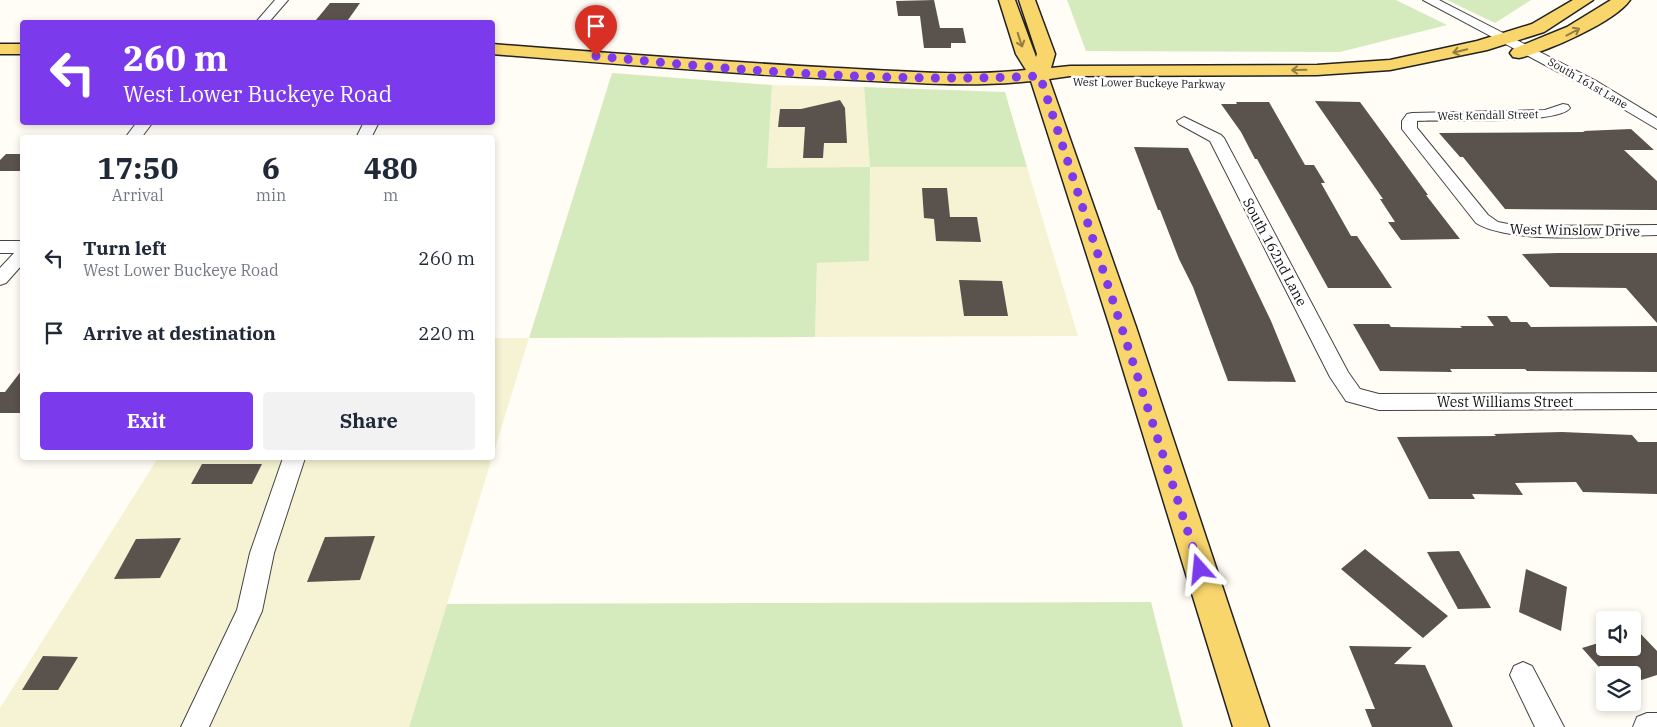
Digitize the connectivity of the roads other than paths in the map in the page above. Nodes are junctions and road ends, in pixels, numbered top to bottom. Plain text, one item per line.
1 (282, 0) edge
2 (1007, 0) edge
3 (1027, 0) edge
4 (1429, 0) edge
5 (1585, 0) edge
6 (1622, 0) edge
7 (264, 20) edge
8 (1518, 44) junction
9 (495, 49) edge
10 (1040, 76) junction
11 (1563, 108) dead end
12 (1184, 121) dead end
13 (1657, 124) edge
14 (143, 125) edge
15 (135, 135) edge
16 (1493, 226) joint
17 (1657, 230) edge
18 (0, 247) edge
19 (15, 256) edge
20 (0, 279) edge
21 (1353, 396) joint
22 (1657, 401) edge
23 (293, 460) edge
24 (1523, 674) dead end
25 (195, 727) edge
26 (1251, 727) edge
27 (1550, 727) edge
28 (1646, 727) edge
29 (1657, 727) edge

1 - 7 street
2 -> 10 main road
3 - 10 main road
4 - 8 street, South 161st Lane
5 - 8 main road, West Lower Buckeye Parkway
8 -> 6 main road, West Lower Buckeye Parkway
8 -> 10 main road, West Lower Buckeye Parkway
8 - 10 main road, West Lower Buckeye Parkway
8 - 13 street, South 161st Lane
9 - 10 main road
10 - 26 main road
11 - 16 street, West Kendall Street
12 - 21 street, South 162nd Lane
14 - 15 street
16 - 17 street, West Winslow Drive
18 - 19 street
19 - 20 street
21 - 22 street, West Williams Street
23 - 25 street
24 - 27 street
28 - 29 street

